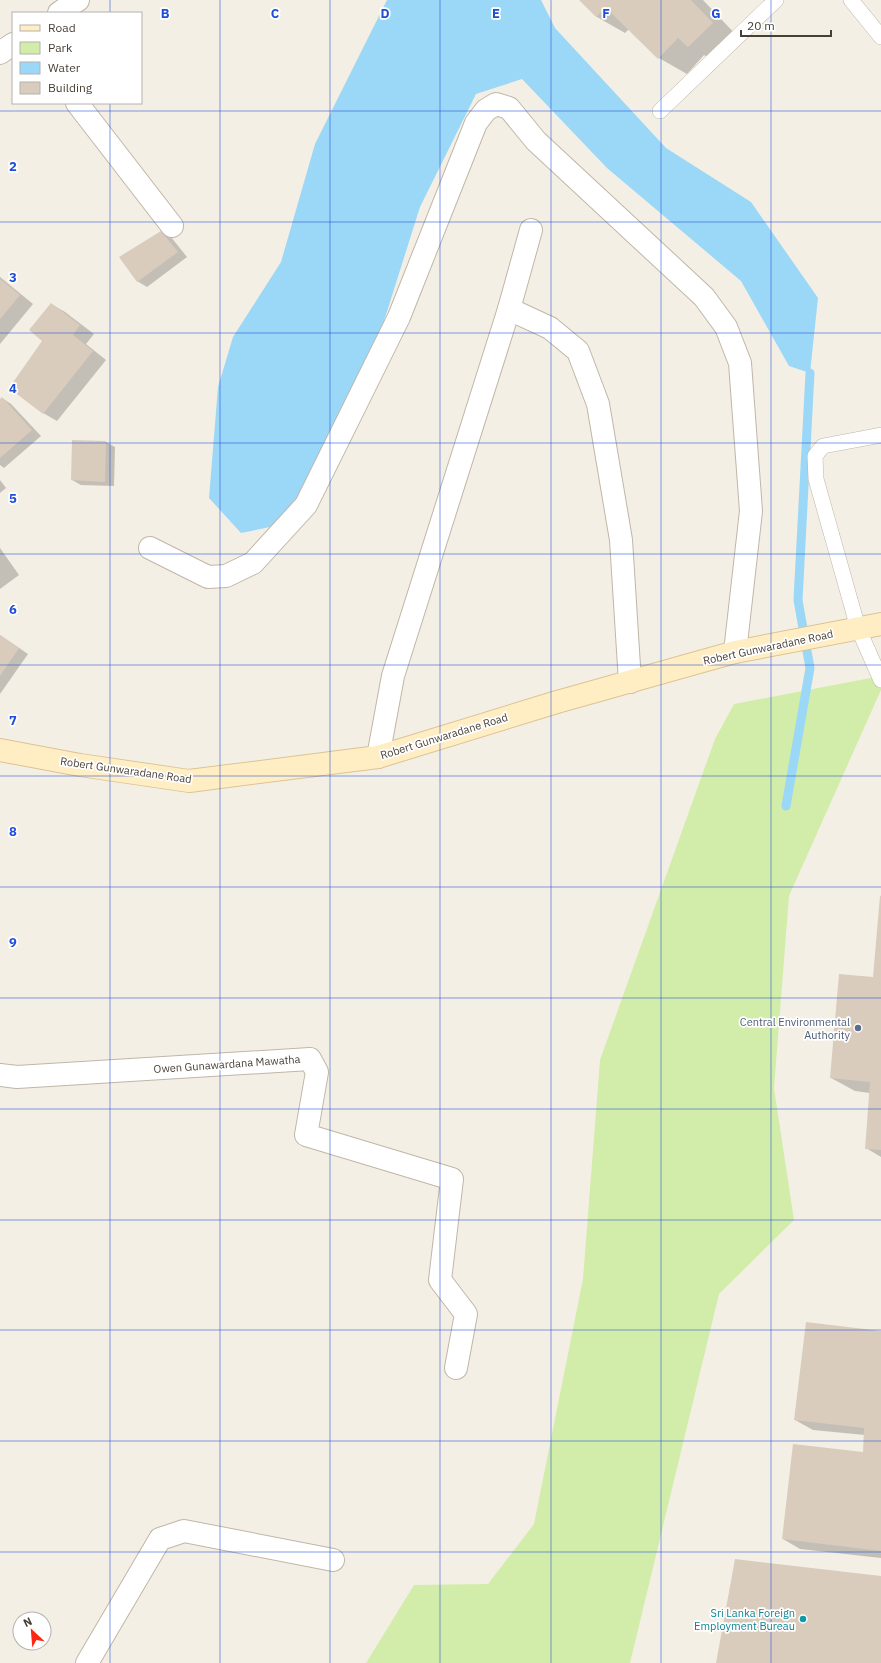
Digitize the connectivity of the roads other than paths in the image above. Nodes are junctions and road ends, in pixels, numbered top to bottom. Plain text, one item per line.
1 (78, 0) edge
2 (776, 0) edge
3 (851, 0) edge
4 (60, 12) edge
5 (881, 37) edge
6 (12, 45) edge
7 (0, 53) edge
8 (78, 104) edge
9 (660, 111) dead end
10 (172, 226) dead end
11 (531, 230) dead end
12 (509, 309) junction
13 (881, 435) edge
14 (150, 548) dead end
15 (881, 624) edge
16 (858, 628) junction
17 (735, 652) junction
18 (881, 680) edge
19 (630, 682) junction
20 (0, 750) edge
21 (378, 757) junction
22 (0, 1075) edge
23 (456, 1368) dead end
24 (333, 1560) dead end
25 (87, 1663) edge

1 - 4 street
2 - 9 lane
3 - 5 lane
6 - 7 street
8 - 10 street
11 - 12 street
12 - 19 street
12 - 21 street
13 - 16 lane
14 - 17 street
15 - 16 street, Robert Gunwaradane Road
16 - 17 street, Robert Gunwaradane Road
16 - 18 lane
17 - 19 street, Robert Gunwaradane Road
19 - 21 street, Robert Gunwaradane Road
20 - 21 street, Robert Gunwaradane Road
22 - 23 street, Owen Gunawardana Mawatha
24 - 25 street

